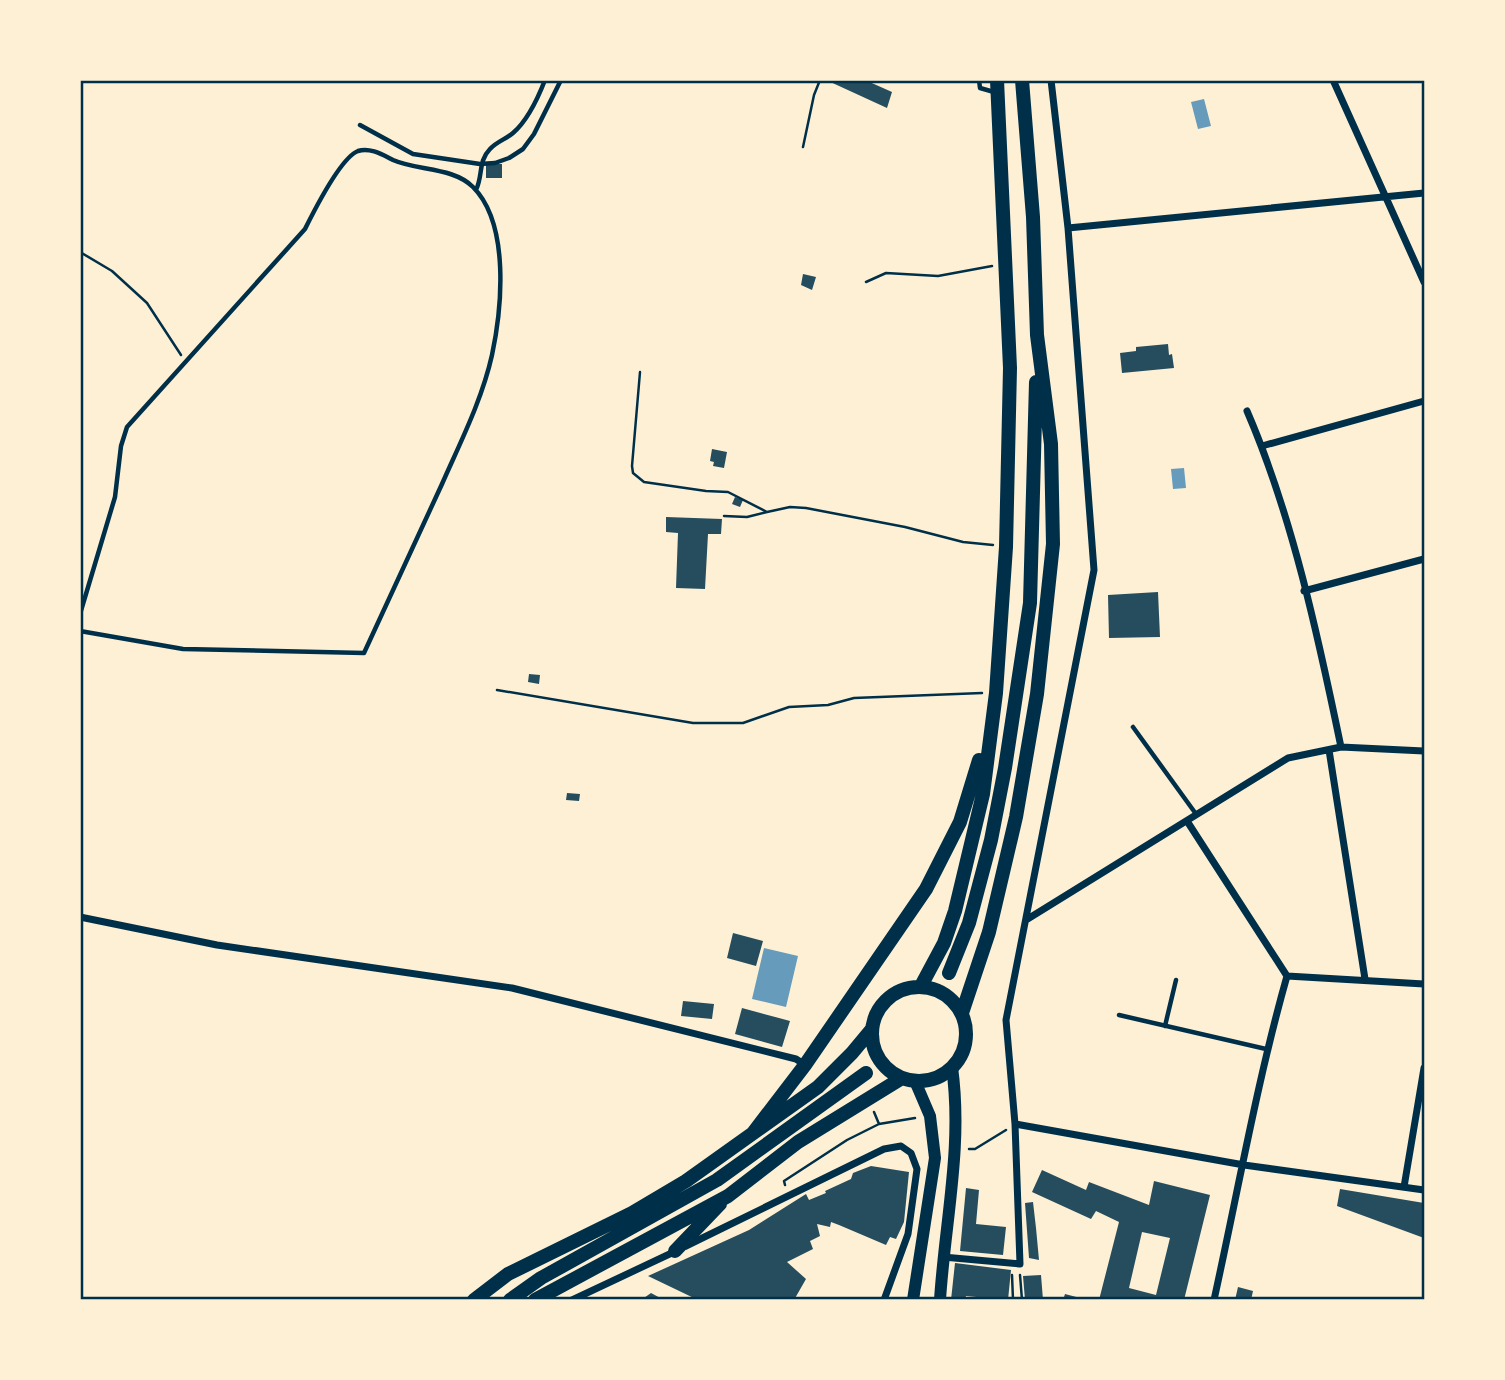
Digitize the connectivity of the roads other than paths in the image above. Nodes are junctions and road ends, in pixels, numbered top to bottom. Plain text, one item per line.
1 (545, 80) edge
2 (561, 80) edge
3 (979, 80) edge
4 (1022, 80) edge
5 (1051, 80) edge
6 (1333, 80) edge
7 (998, 87) edge
8 (360, 125) dead end
9 (480, 164) junction
10 (475, 190) junction
11 (1424, 193) edge
12 (1387, 197) junction
13 (1068, 228) junction
14 (1424, 282) edge
15 (1037, 335) junction
16 (1424, 401) edge
17 (1247, 411) dead end
18 (1262, 446) junction
19 (1424, 559) edge
20 (1304, 590) junction
21 (80, 614) edge
22 (80, 631) edge
23 (995, 700) junction
24 (1133, 727) dead end
25 (1341, 747) junction
26 (1329, 750) junction
27 (1424, 751) edge
28 (1197, 815) junction
29 (1187, 821) junction
30 (80, 917) edge
31 (1026, 920) junction
32 (948, 973) dead end
33 (1287, 975) junction
34 (1366, 979) junction
35 (1177, 980) dead end
36 (1424, 984) edge
37 (921, 986) junction
38 (1119, 1015) dead end
39 (963, 1018) junction
40 (1165, 1026) junction
41 (872, 1029) junction
42 (1266, 1049) junction
43 (805, 1065) junction
44 (953, 1067) junction
45 (1424, 1068) edge
46 (866, 1073) dead end
47 (909, 1080) junction
48 (1015, 1125) junction
49 (753, 1133) junction
50 (1244, 1165) junction
51 (1404, 1187) junction
52 (1424, 1191) edge
53 (728, 1196) junction
54 (675, 1251) junction
55 (943, 1257) junction
56 (474, 1300) edge
57 (510, 1300) edge
58 (535, 1300) edge
59 (572, 1300) edge
60 (884, 1300) edge
61 (914, 1300) edge
62 (940, 1300) edge
63 (1214, 1300) edge

1 - 9 lane
2 - 9 lane
3 - 7 lane
4 - 15 highway
5 - 13 street
6 - 12 street
7 - 23 highway
8 - 9 lane
9 - 10 lane
10 - 21 lane
10 - 22 lane
11 - 12 street
12 - 13 street
12 - 14 street
13 - 31 street
15 - 32 highway
15 - 39 highway
16 - 18 street
17 - 18 street
18 - 20 street
19 - 20 street
20 - 25 street
23 - 37 highway
23 - 43 highway
24 - 28 lane
25 - 26 street
25 - 27 street
26 - 28 street
26 - 34 street
28 - 29 street
29 - 31 street
29 - 33 street
30 - 43 street
31 - 48 street
33 - 34 street
33 - 42 street
34 - 36 street
35 - 40 lane
37 - 39 highway
37 - 41 highway
38 - 40 lane
39 - 44 highway
40 - 42 lane
41 - 47 highway
41 - 49 highway
42 - 50 street
43 - 49 highway
44 - 47 highway
44 - 55 main road
45 - 51 street
46 - 57 highway
47 - 53 highway
47 - 61 main road
48 - 50 street
48 - 55 street
49 - 56 highway
50 - 51 street
50 - 63 street
51 - 52 street
53 - 54 highway
53 - 58 highway
54 - 59 street
54 - 60 street
55 - 62 main road

